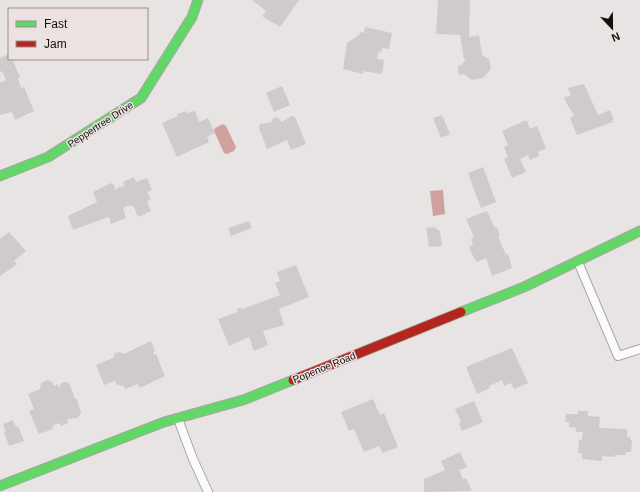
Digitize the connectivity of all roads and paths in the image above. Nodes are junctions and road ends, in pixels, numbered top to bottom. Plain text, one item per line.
1 (198, 0) edge
2 (0, 176) edge
3 (640, 231) edge
4 (577, 261) junction
5 (640, 349) edge
6 (178, 418) junction
7 (0, 486) edge
8 (208, 492) edge

1 - 2 street, Peppertree Drive
3 - 4 street, Popenoe Road
4 - 5 lane
4 - 6 street, Popenoe Road
6 - 7 street, Popenoe Road
6 - 8 lane

